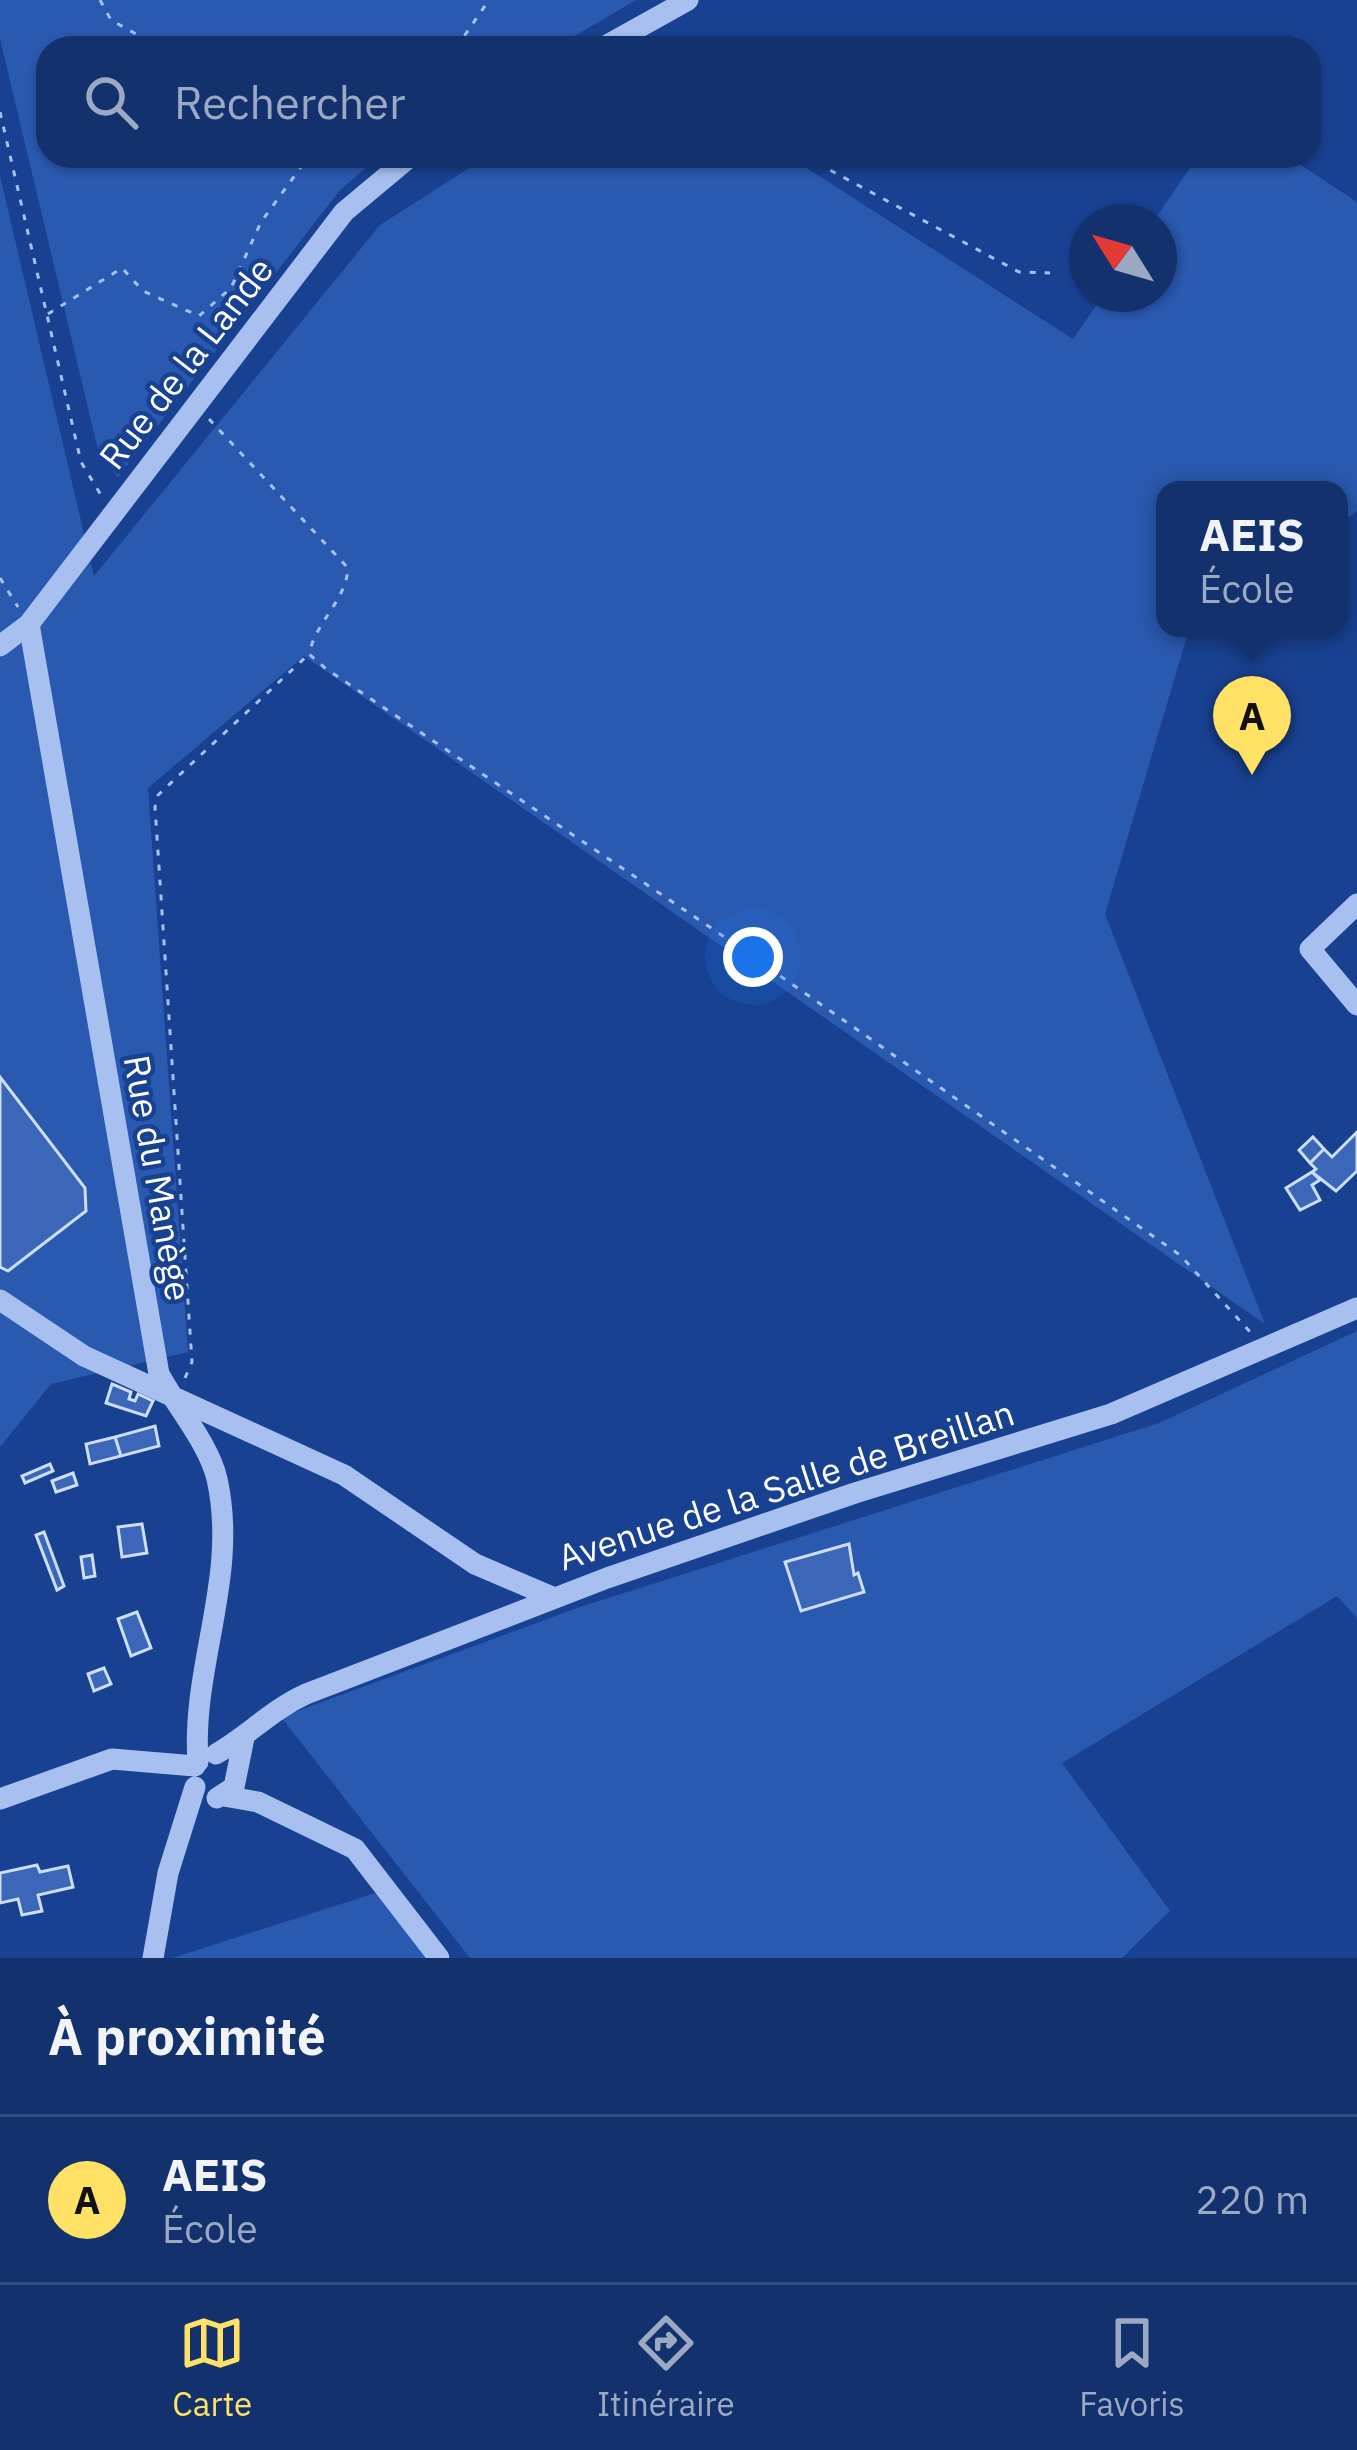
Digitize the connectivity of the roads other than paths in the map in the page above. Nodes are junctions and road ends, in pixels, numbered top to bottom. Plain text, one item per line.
1 (688, 0) edge
2 (624, 36) edge
3 (397, 168) edge
4 (29, 624) junction
5 (0, 646) edge
6 (1357, 904) edge
7 (1357, 1005) edge
8 (0, 1300) edge
9 (1357, 1308) edge
10 (172, 1393) junction
11 (552, 1597) junction
12 (244, 1738) junction
13 (202, 1768) junction
14 (229, 1786) junction
15 (0, 1799) edge
16 (189, 1819) junction
17 (153, 1958) edge
18 (439, 1958) edge

1 - 2 street
3 - 4 street, Rue de la Lande
4 - 5 street, Rue de la Lande
4 - 10 street, Rue du Manège
6 - 7 street
8 - 10 street
9 - 11 street, Avenue de la Salle de Breillan
10 - 11 street
10 - 13 street, Rue du Manège
11 - 12 street, Avenue de la Salle de Breillan
12 - 13 street, Avenue de la Salle de Breillan
12 - 14 street
13 - 14 street
13 - 14 street
13 - 15 street
13 - 16 street
14 - 16 street
14 - 18 street
16 - 17 street

